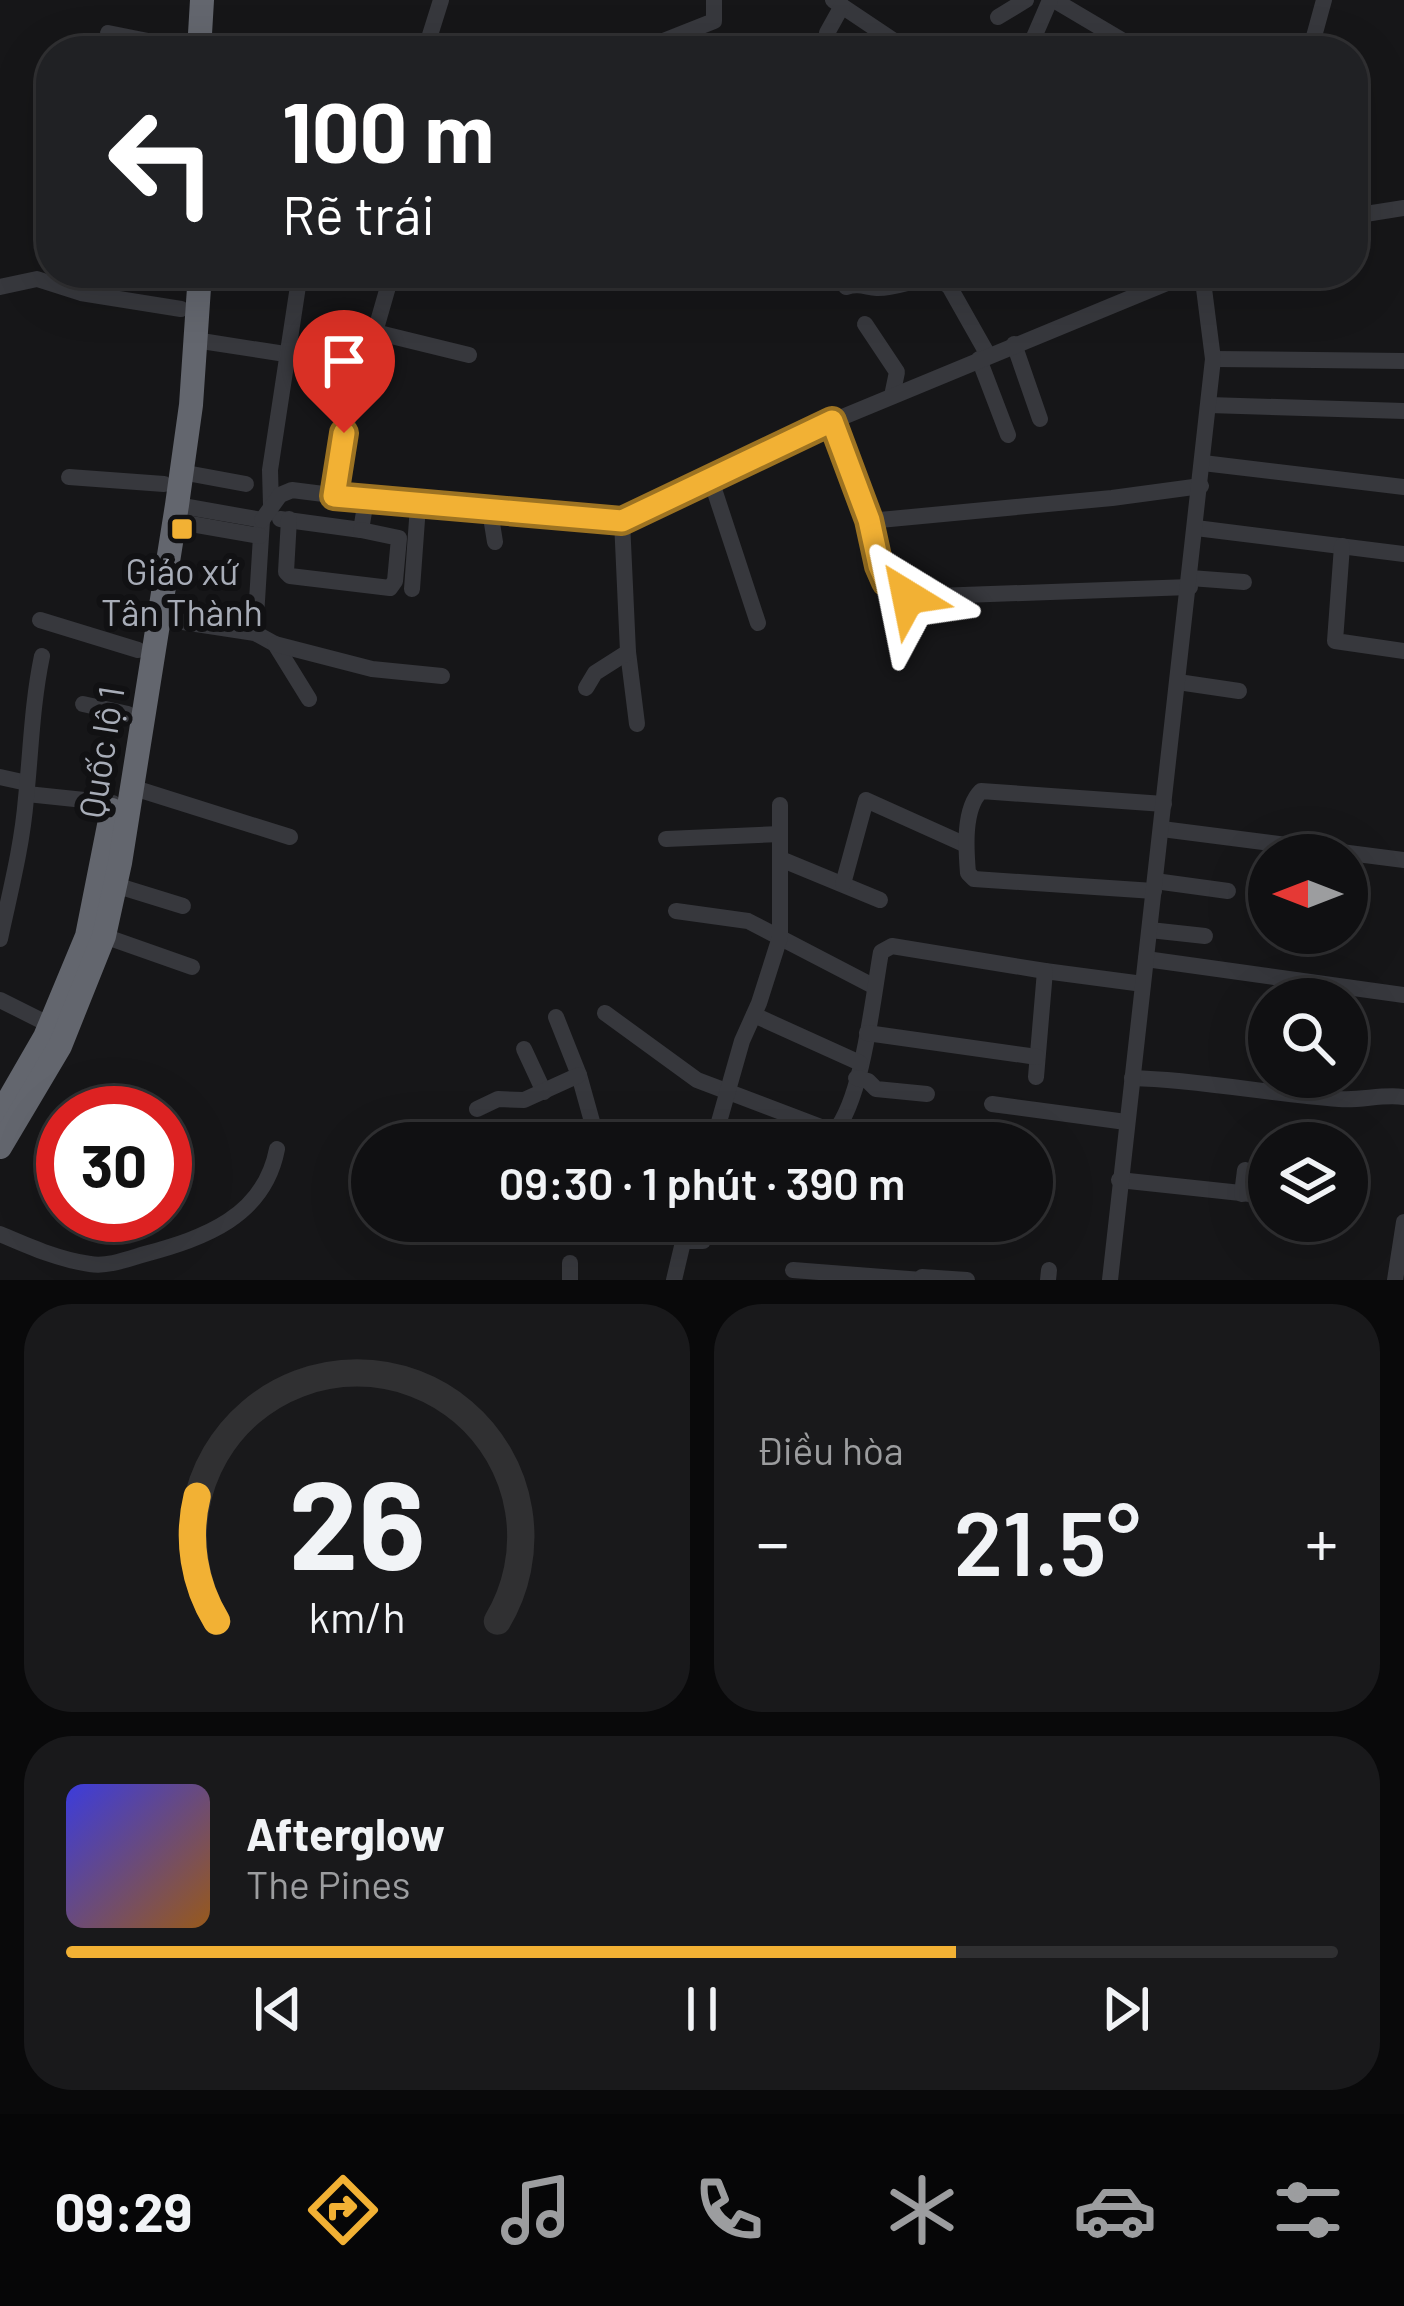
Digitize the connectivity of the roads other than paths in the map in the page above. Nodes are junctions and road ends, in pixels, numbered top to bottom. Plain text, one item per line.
1 (202, 0) edge
2 (214, 0) edge
3 (441, 0) edge
4 (714, 0) edge
5 (1026, 0) edge
6 (1052, 0) edge
7 (1324, 0) edge
8 (838, 3) edge
9 (998, 17) dead end
10 (108, 33) dead end
11 (827, 33) dead end
12 (123, 36) edge
13 (199, 36) edge
14 (213, 36) edge
15 (430, 36) edge
16 (676, 36) edge
17 (887, 36) edge
18 (1035, 36) edge
19 (1114, 36) edge
20 (1314, 36) edge
21 (1404, 208) edge
22 (1368, 214) edge
23 (36, 280) edge
24 (0, 287) edge
25 (64, 288) edge
26 (182, 288) edge
27 (199, 288) edge
28 (298, 288) edge
29 (388, 288) edge
30 (950, 288) edge
31 (1154, 288) edge
32 (1204, 288) edge
33 (181, 309) junction
34 (865, 324) dead end
35 (375, 332) junction
36 (195, 340) junction
37 (1014, 344) junction
38 (287, 352) junction
39 (469, 355) dead end
40 (984, 357) junction
41 (1213, 359) junction
42 (1404, 362) edge
43 (362, 366) junction
44 (892, 396) junction
45 (1209, 405) junction
46 (1404, 412) edge
47 (1040, 419) dead end
48 (832, 421) junction
49 (1008, 435) dead end
50 (1203, 463) junction
51 (68, 477) dead end
52 (711, 480) junction
53 (246, 484) dead end
54 (1201, 486) junction
55 (1404, 487) edge
56 (174, 496) junction
57 (334, 496) junction
58 (366, 500) junction
59 (418, 506) junction
60 (490, 511) junction
61 (289, 519) junction
62 (264, 520) junction
63 (869, 520) junction
64 (622, 521) junction
65 (1196, 528) junction
66 (362, 530) junction
67 (495, 542) dead end
68 (1342, 546) junction
69 (1404, 554) edge
70 (1244, 582) dead end
71 (1190, 583) junction
72 (412, 589) dead end
73 (158, 618) junction
74 (40, 620) dead end
75 (758, 622) dead end
76 (254, 633) junction
77 (274, 644) junction
78 (138, 650) junction
79 (1404, 651) edge
80 (628, 652) junction
81 (43, 656) dead end
82 (442, 676) dead end
83 (1178, 682) junction
84 (586, 688) dead end
85 (1239, 691) dead end
86 (309, 699) dead end
87 (83, 704) dead end
88 (128, 714) junction
89 (637, 724) dead end
90 (0, 777) edge
91 (27, 789) junction
92 (122, 795) junction
93 (1165, 804) junction
94 (780, 805) dead end
95 (1162, 830) junction
96 (780, 834) junction
97 (290, 837) dead end
98 (666, 839) dead end
99 (966, 844) junction
100 (783, 860) junction
101 (1404, 860) edge
102 (843, 884) junction
103 (115, 886) junction
104 (1155, 886) junction
105 (1228, 891) dead end
106 (880, 900) dead end
107 (183, 907) dead end
108 (676, 910) dead end
109 (1150, 930) junction
110 (104, 936) junction
111 (1205, 936) dead end
112 (0, 938) edge
113 (781, 938) junction
114 (1146, 958) junction
115 (192, 967) dead end
116 (1045, 971) junction
117 (1143, 984) junction
118 (875, 987) junction
119 (1404, 995) edge
120 (0, 1000) edge
121 (605, 1012) dead end
122 (754, 1015) junction
123 (556, 1017) dead end
124 (50, 1024) junction
125 (867, 1033) junction
126 (524, 1049) dead end
127 (1037, 1057) junction
128 (858, 1071) junction
129 (579, 1075) junction
130 (1036, 1077) dead end
131 (1132, 1078) junction
132 (544, 1091) junction
133 (726, 1092) junction
134 (927, 1094) dead end
135 (1404, 1096) edge
136 (992, 1104) dead end
137 (477, 1109) dead end
138 (0, 1115) edge
139 (592, 1122) edge
140 (718, 1122) edge
141 (807, 1122) edge
142 (840, 1122) edge
143 (1126, 1122) junction
144 (0, 1147) edge
145 (277, 1150) dead end
146 (1245, 1170) dead end
147 (1119, 1180) junction
148 (1242, 1194) junction
149 (1248, 1194) edge
150 (1404, 1222) edge
151 (0, 1234) edge
152 (682, 1242) edge
153 (793, 1270) dead end
154 (92, 1273) edge
155 (922, 1279) edge
156 (674, 1280) edge
157 (967, 1280) edge
158 (1110, 1280) edge
159 (1395, 1280) edge

1 - 13 highway
2 - 14 highway
3 - 15 street
4 - 16 street
5 - 9 street
6 - 18 street
6 - 19 street
7 - 20 street
8 - 11 street
8 - 17 street
10 - 12 street
21 - 22 street
23 - 24 street
25 - 33 street
26 - 33 highway, Quốc lộ 1
27 - 36 highway, Quốc lộ 1
28 - 38 street
29 - 35 street
30 - 40 street
31 - 37 street
32 - 41 street
33 - 56 highway, Quốc lộ 1
34 - 44 street
35 - 39 street
35 - 43 street
36 - 38 street
36 - 56 highway, Quốc lộ 1
37 - 40 street
37 - 47 street
38 - 43 street
38 - 62 street
40 - 44 street
40 - 49 street
41 - 42 street
41 - 45 street
43 - 57 street
44 - 48 street
45 - 46 street
45 - 50 street
48 - 52 street
48 - 63 street
50 - 54 street
50 - 55 street
51 - 56 street
52 - 64 street
52 - 75 street
53 - 56 street
54 - 63 street
54 - 65 street
56 - 62 street
56 - 73 highway, Quốc lộ 1
56 - 78 highway, Quốc lộ 1
57 - 58 street
57 - 62 street
58 - 59 street
58 - 66 street
59 - 60 street
59 - 72 street
60 - 64 street
60 - 67 street
61 - 62 street
61 - 66 street
61 - 66 street
62 - 76 street
63 - 71 street
64 - 80 street
65 - 68 street
65 - 71 street
68 - 69 street
68 - 79 street
70 - 71 street
71 - 83 street
73 - 76 street
73 - 92 highway, Quốc lộ 1
74 - 78 street
76 - 77 street
77 - 82 street
77 - 86 street
78 - 88 highway, Quốc lộ 1
80 - 84 street
80 - 89 street
81 - 91 street
83 - 85 street
83 - 93 street
87 - 88 street
88 - 92 highway, Quốc lộ 1
90 - 91 street
91 - 92 street
91 - 112 street
92 - 97 street
92 - 103 highway, Quốc lộ 1
92 - 124 highway, Quốc lộ 1
93 - 95 street
93 - 99 street
94 - 96 street
95 - 101 street
95 - 104 street
96 - 98 street
96 - 100 street
99 - 102 street
99 - 104 street
100 - 102 street
100 - 113 street
102 - 106 street
103 - 107 street
103 - 110 highway, Quốc lộ 1
104 - 105 street
104 - 109 street
108 - 113 street
109 - 111 street
109 - 114 street
110 - 115 street
110 - 144 highway, Quốc lộ 1
113 - 118 street
113 - 122 street
114 - 117 street
114 - 119 street
116 - 117 street
116 - 118 street
116 - 127 street
117 - 131 street
118 - 125 street
120 - 124 street
121 - 133 street
122 - 128 street
122 - 133 street
123 - 129 street
124 - 138 highway, Quốc lộ 1
125 - 127 street
125 - 128 street
126 - 132 street
127 - 130 street
128 - 134 street
128 - 142 street
129 - 132 street
129 - 139 street
131 - 135 street
131 - 143 street
132 - 137 street
133 - 140 street
133 - 141 street
136 - 143 street
143 - 147 street
145 - 154 street
146 - 148 street
147 - 148 street
147 - 158 street
148 - 149 street
150 - 159 street
151 - 154 street
152 - 156 street
153 - 155 street
155 - 157 street

